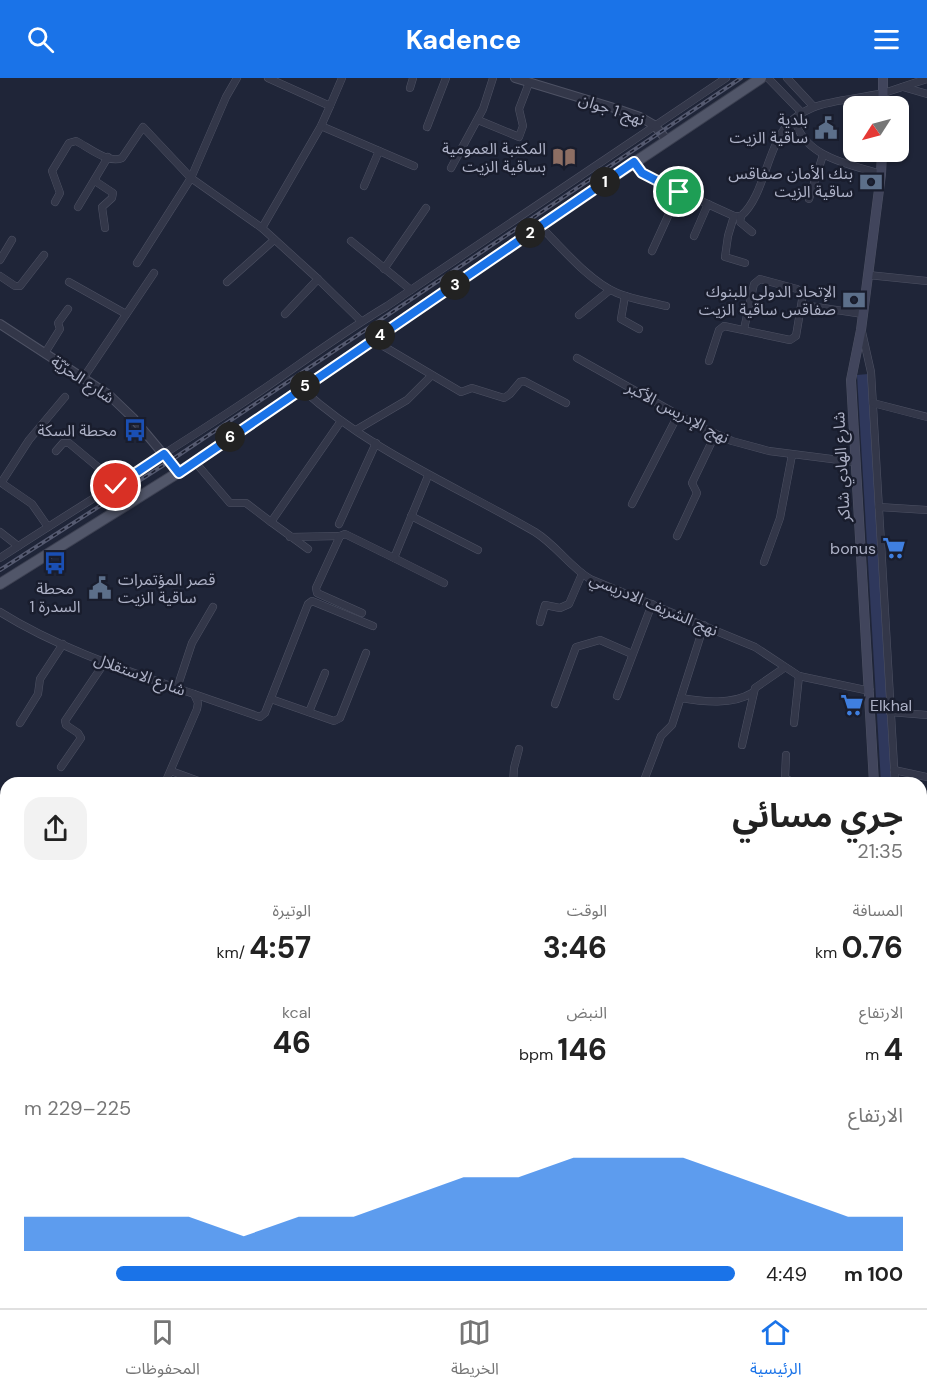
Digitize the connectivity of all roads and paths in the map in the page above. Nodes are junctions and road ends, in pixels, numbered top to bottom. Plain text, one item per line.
1 (237, 78) edge
2 (268, 78) edge
3 (342, 78) edge
4 (413, 78) edge
5 (446, 78) edge
6 (493, 78) edge
7 (515, 78) edge
8 (726, 78) edge
9 (761, 78) edge
10 (768, 78) edge
11 (787, 78) edge
12 (883, 78) edge
13 (925, 79) edge
14 (535, 82) edge
15 (901, 87) junction
16 (410, 88) dead end
17 (884, 93) junction
18 (927, 94) edge
19 (884, 96) edge
20 (330, 106) junction
21 (813, 106) junction
22 (802, 112) junction
23 (795, 119) junction
24 (478, 120) junction
25 (654, 124) junction
26 (321, 126) junction
27 (427, 127) dead end
28 (667, 140) junction
29 (380, 151) junction
30 (823, 155) junction
31 (108, 157) junction
32 (634, 162) junction
33 (882, 162) edge
34 (414, 166) dead end
35 (451, 168) dead end
36 (881, 174) junction
37 (191, 178) junction
38 (95, 181) junction
39 (364, 186) dead end
40 (679, 192) junction
41 (809, 199) dead end
42 (55, 202) dead end
43 (708, 204) junction
44 (78, 207) dead end
45 (426, 208) dead end
46 (737, 216) junction
47 (540, 226) junction
48 (105, 228) dead end
49 (262, 228) junction
50 (752, 232) dead end
51 (694, 236) dead end
52 (12, 240) dead end
53 (274, 240) junction
54 (351, 241) dead end
55 (652, 251) dead end
56 (44, 255) dead end
57 (0, 260) edge
58 (137, 263) dead end
59 (745, 263) dead end
60 (384, 268) junction
61 (154, 273) dead end
62 (868, 275) junction
63 (0, 276) edge
64 (318, 279) junction
65 (927, 281) edge
66 (69, 282) dead end
67 (227, 282) dead end
68 (411, 290) junction
69 (610, 290) junction
70 (625, 296) junction
71 (803, 305) junction
72 (666, 306) dead end
73 (68, 309) dead end
74 (126, 314) junction
75 (285, 314) dead end
76 (863, 314) junction
77 (579, 315) dead end
78 (361, 321) junction
79 (1, 326) edge
80 (639, 329) dead end
81 (744, 329) junction
82 (861, 330) junction
83 (373, 340) junction
84 (45, 353) junction
85 (577, 358) dead end
86 (709, 361) dead end
87 (432, 376) junction
88 (84, 377) junction
89 (302, 389) junction
90 (65, 397) dead end
91 (566, 403) dead end
92 (873, 404) junction
93 (678, 415) junction
94 (927, 415) edge
95 (342, 421) junction
96 (356, 430) junction
97 (715, 435) junction
98 (376, 443) junction
99 (56, 451) dead end
100 (164, 454) junction
101 (792, 455) junction
102 (195, 462) junction
103 (855, 462) junction
104 (179, 473) junction
105 (428, 476) junction
106 (116, 486) junction
107 (632, 504) dead end
108 (879, 507) junction
109 (927, 510) edge
110 (411, 516) junction
111 (271, 522) junction
112 (339, 524) dead end
113 (48, 527) junction
114 (0, 532) edge
115 (340, 536) junction
116 (677, 536) dead end
117 (290, 537) junction
118 (18, 546) junction
119 (308, 549) dead end
120 (478, 550) dead end
121 (0, 558) edge
122 (394, 558) junction
123 (764, 562) dead end
124 (582, 574) junction
125 (444, 582) dead end
126 (0, 584) edge
127 (652, 604) junction
128 (213, 608) dead end
129 (0, 612) edge
130 (362, 613) dead end
131 (540, 622) dead end
132 (704, 625) junction
133 (373, 626) dead end
134 (63, 644) junction
135 (366, 653) dead end
136 (632, 654) junction
137 (105, 662) junction
138 (784, 668) junction
139 (325, 673) dead end
140 (798, 676) junction
141 (177, 688) junction
142 (870, 691) junction
143 (752, 693) junction
144 (194, 694) junction
145 (618, 696) dead end
146 (271, 699) junction
147 (681, 699) junction
148 (555, 704) dead end
149 (309, 712) junction
150 (890, 712) junction
151 (927, 715) edge
152 (20, 723) dead end
153 (794, 723) dead end
154 (742, 745) dead end
155 (519, 749) dead end
156 (786, 755) dead end
157 (61, 767) dead end
158 (894, 770) junction
159 (171, 771) junction
160 (168, 777) edge
161 (188, 777) edge
162 (513, 777) edge
163 (645, 777) edge
164 (785, 777) edge
165 (874, 777) edge
166 (895, 777) edge
167 (927, 777) edge

1 - 37 street
2 - 20 street
3 - 20 street
4 - 16 street
5 - 27 street
6 - 24 street
7 - 14 street, نهج 1 جوان
8 - 25 street
9 - 28 main road
10 - 22 street
11 - 21 street
12 - 17 main road
13 - 15 street
14 - 24 street
14 - 25 street, نهج 1 جوان
15 - 17 street
15 - 18 street
17 - 19 main road
17 - 21 street
20 - 26 street
21 - 22 street
22 - 23 street
23 - 30 street
23 - 46 street
24 - 35 street
25 - 28 street, نهج 1 جوان
25 - 68 street
26 - 29 street
26 - 49 street
28 - 32 main road
29 - 34 street
29 - 39 street
30 - 36 street
30 - 41 street
31 - 37 street
31 - 38 street
31 - 42 street
32 - 40 street
32 - 47 main road
33 - 36 main road, شارع الهادي شاكر
36 - 62 main road, شارع الهادي شاكر
37 - 49 street
37 - 58 street
38 - 44 street
38 - 48 street
40 - 43 street
40 - 55 street
43 - 46 street
43 - 51 street
45 - 60 street
46 - 50 street
46 - 59 street
47 - 69 street
47 - 83 main road
49 - 53 street
52 - 57 street
53 - 64 street
53 - 67 street
54 - 60 street
56 - 63 street
60 - 68 street
61 - 74 street
62 - 65 street
62 - 76 main road, شارع الهادي شاكر
64 - 75 street
64 - 78 street
66 - 74 street
68 - 78 street
69 - 70 street
69 - 77 street
70 - 72 street
70 - 80 street
71 - 76 street
71 - 81 street
71 - 81 street
73 - 84 street
74 - 88 street
76 - 82 main road, شارع الهادي شاكر
78 - 100 street
79 - 84 street, شارع الحرّيّة
81 - 86 street
82 - 92 street
82 - 103 main road, شارع الهادي شاكر
83 - 87 street
83 - 89 main road
84 - 88 street, شارع الحرّيّة
85 - 93 street, نهج الإدريس الأكبر
87 - 91 street
87 - 96 street
88 - 100 street, شارع الحرّيّة
89 - 95 street, نهج الشريف الادريسي
89 - 102 main road
90 - 113 street
92 - 94 street
92 - 108 street
93 - 97 street, نهج الإدريس الأكبر
93 - 107 street
95 - 96 street, نهج الشريف الادريسي
95 - 111 street
96 - 98 street, نهج الشريف الادريسي
97 - 101 street, نهج الإدريس الأكبر
97 - 116 street
98 - 105 street, نهج الشريف الادريسي
98 - 112 street
99 - 106 street
100 - 104 street, شارع الحرّيّة
100 - 106 street
101 - 103 street, نهج الإدريس الأكبر
101 - 123 street
102 - 104 main road
102 - 111 street
103 - 142 main road, شارع الهادي شاكر
104 - 126 main road
105 - 110 street
105 - 124 street, نهج الشريف الادريسي
106 - 113 street
108 - 109 street
108 - 150 street
110 - 120 street
110 - 122 street
111 - 117 street
113 - 118 street
114 - 118 street
115 - 117 street
115 - 122 street
115 - 130 street
117 - 119 street
118 - 121 street
122 - 125 street
124 - 127 street, نهج الشريف الادريسي
124 - 131 street
127 - 132 street, نهج الشريف الادريسي
127 - 136 street
128 - 141 street
129 - 134 street, شارع الاستقلال
132 - 138 street, نهج الشريف الادريسي
132 - 147 street
133 - 146 street
134 - 137 street, شارع الاستقلال
134 - 152 street
135 - 149 street
136 - 145 street
136 - 148 street
137 - 141 street, شارع الاستقلال
137 - 157 street
138 - 140 street, نهج الشريف الادريسي
138 - 143 street
139 - 149 street
140 - 142 street, نهج الشريف الادريسي
140 - 153 street
141 - 144 street, شارع الاستقلال
142 - 165 main road, شارع الهادي شاكر
143 - 147 street
143 - 154 street
144 - 146 street
144 - 159 street, شارع الاستقلال
146 - 149 street
147 - 163 street
150 - 151 street
150 - 158 street
155 - 162 street
156 - 164 street
158 - 166 street
158 - 167 street
159 - 160 street, شارع الاستقلال
159 - 161 street

